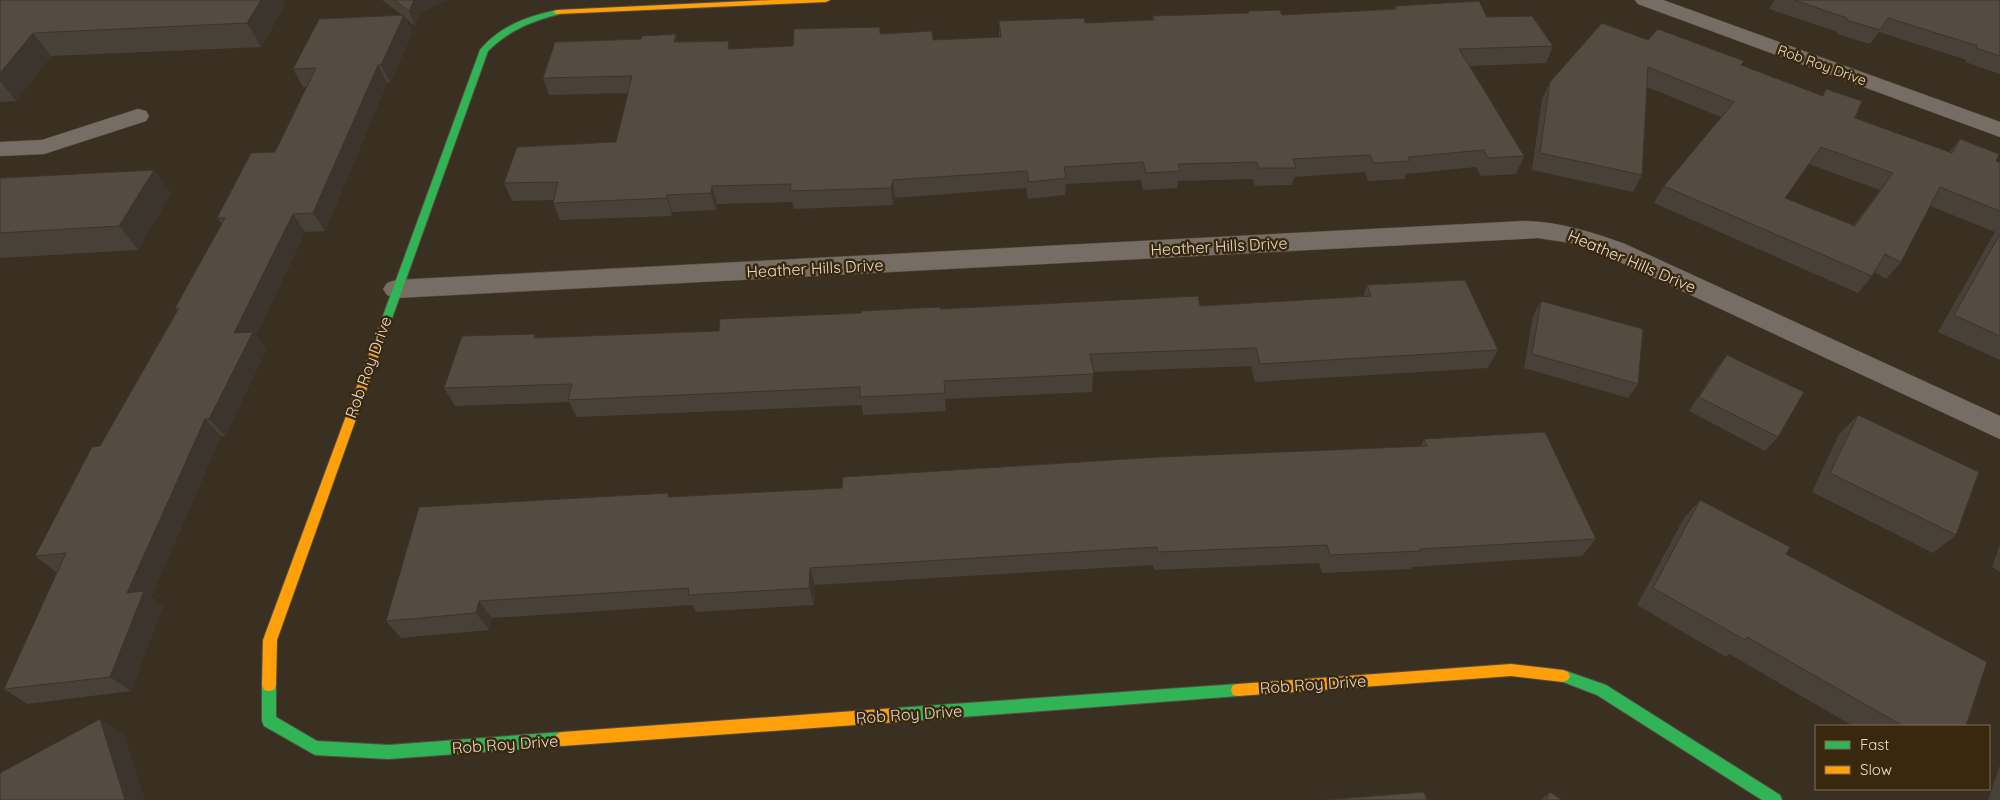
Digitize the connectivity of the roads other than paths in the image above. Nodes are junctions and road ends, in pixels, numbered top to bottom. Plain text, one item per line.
1 (826, 0) edge
2 (1645, 0) edge
3 (138, 116) dead end
4 (2000, 130) edge
5 (0, 149) edge
6 (396, 289) junction
7 (2000, 428) edge
8 (1775, 800) edge

1 - 6 street, Rob Roy Drive
2 - 4 street, Rob Roy Drive
3 - 5 street
6 - 7 street, Heather Hills Drive
6 - 8 street, Rob Roy Drive

